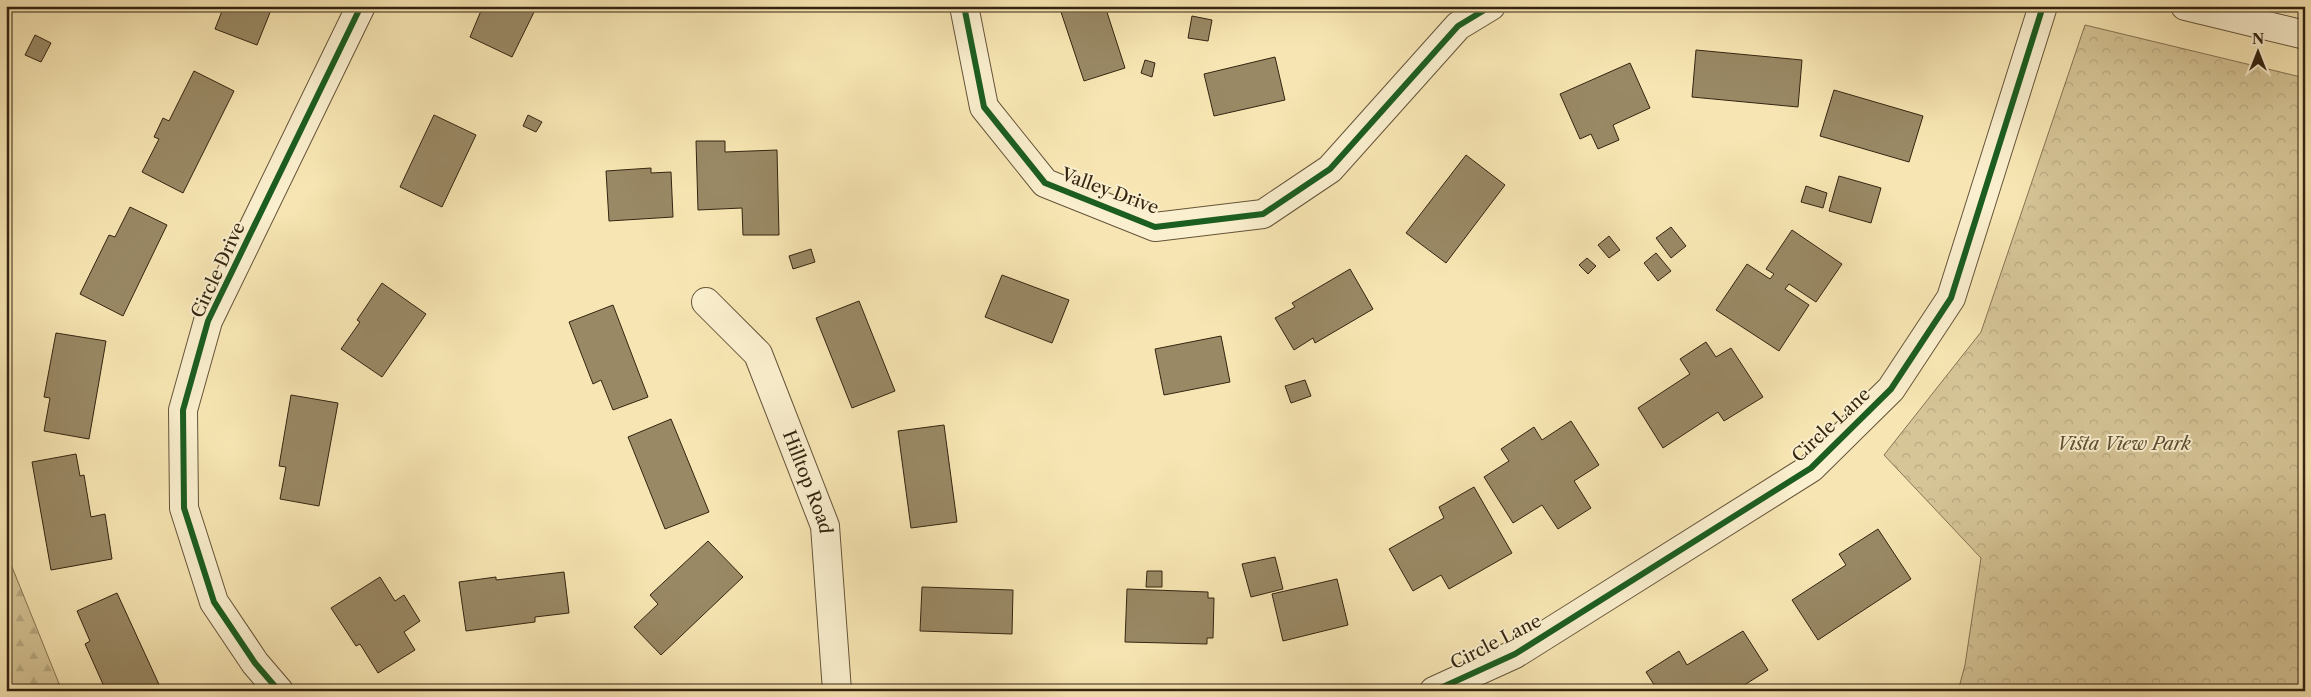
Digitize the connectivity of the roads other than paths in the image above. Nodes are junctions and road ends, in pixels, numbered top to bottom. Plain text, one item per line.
1 (362, 6) edge
2 (964, 6) edge
3 (1491, 6) edge
4 (2043, 6) edge
5 (2186, 6) edge
6 (2305, 35) edge
7 (706, 302) dead end
8 (279, 691) edge
9 (837, 691) edge
10 (1434, 691) edge

1 - 8 street, Circle Drive
2 - 3 street, Valley Drive
4 - 10 street, Circle Lane
5 - 6 street
7 - 9 street, Hilltop Road

